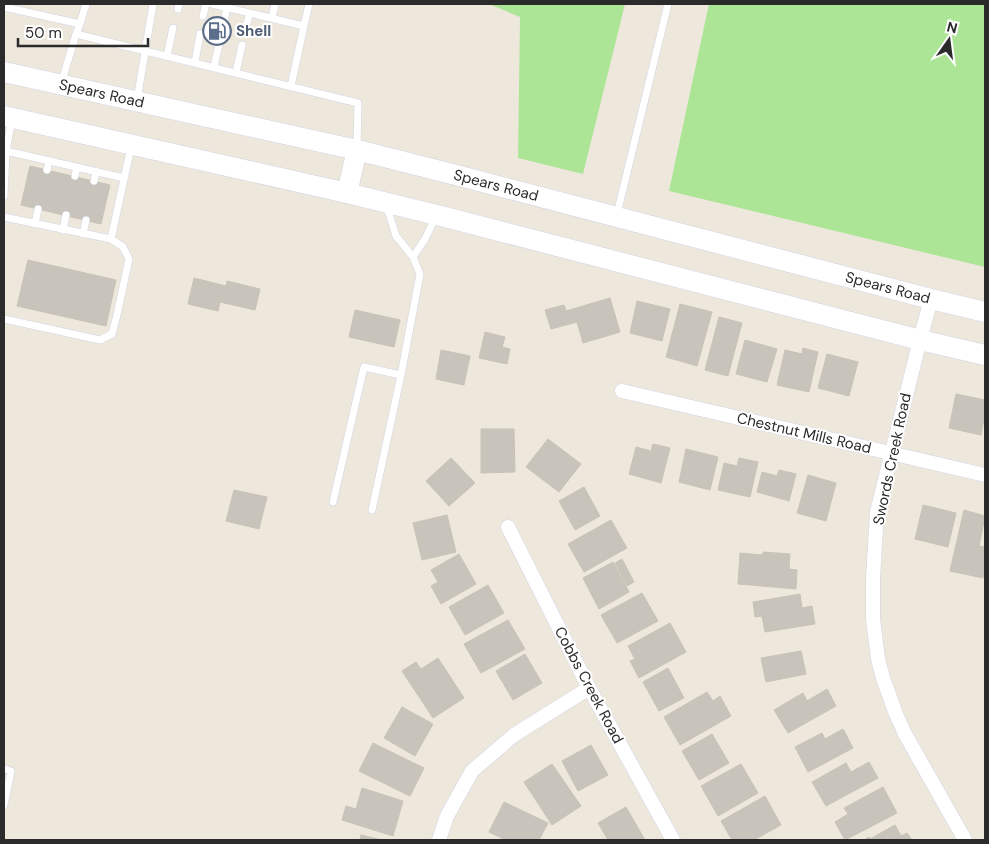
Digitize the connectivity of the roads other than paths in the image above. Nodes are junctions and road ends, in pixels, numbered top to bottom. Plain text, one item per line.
1 (86, 4) edge
2 (153, 4) edge
3 (206, 4) edge
4 (212, 4) edge
5 (275, 4) edge
6 (309, 4) edge
7 (668, 4) edge
8 (4, 7) edge
9 (227, 7) junction
10 (250, 13) junction
11 (204, 16) dead end
12 (272, 18) junction
13 (224, 20) dead end
14 (80, 24) junction
15 (246, 26) dead end
16 (304, 26) junction
17 (173, 28) dead end
18 (76, 34) junction
19 (200, 34) dead end
20 (220, 39) dead end
21 (242, 45) dead end
22 (145, 50) junction
23 (167, 56) junction
24 (195, 62) junction
25 (214, 67) junction
26 (4, 72) edge
27 (236, 72) junction
28 (61, 84) junction
29 (291, 86) junction
30 (137, 102) junction
31 (8, 117) edge
32 (131, 145) junction
33 (357, 150) junction
34 (6, 151) junction
35 (49, 161) junction
36 (77, 168) junction
37 (47, 170) dead end
38 (96, 172) junction
39 (75, 176) dead end
40 (124, 178) junction
41 (94, 181) dead end
42 (347, 193) junction
43 (4, 196) edge
44 (386, 203) junction
45 (38, 209) dead end
46 (66, 215) dead end
47 (437, 215) junction
48 (4, 217) edge
49 (616, 217) junction
50 (86, 220) dead end
51 (35, 224) junction
52 (63, 230) junction
53 (83, 234) junction
54 (111, 239) junction
55 (413, 257) junction
56 (931, 299) junction
57 (985, 312) edge
58 (4, 319) edge
59 (920, 340) junction
60 (985, 355) edge
61 (401, 375) junction
62 (622, 391) dead end
63 (891, 453) junction
64 (985, 475) edge
65 (333, 502) dead end
66 (372, 510) dead end
67 (508, 527) dead end
68 (589, 688) junction
69 (4, 769) edge
70 (4, 805) edge
71 (440, 840) edge
72 (673, 840) edge
73 (966, 840) edge

1 - 14 lane
2 - 22 lane
3 - 11 lane
4 - 9 lane
5 - 12 lane
6 - 16 lane
7 - 49 lane
8 - 14 lane
9 - 10 lane
9 - 13 lane
10 - 12 lane
10 - 15 lane
12 - 16 lane
14 - 18 lane
16 - 29 lane
17 - 23 lane
18 - 22 lane
18 - 28 lane
19 - 24 lane
20 - 25 lane
21 - 27 lane
22 - 23 lane
22 - 30 lane
23 - 24 lane
24 - 25 lane
25 - 27 lane
26 - 28 main road, Spears Road
27 - 29 lane
28 - 30 main road, Spears Road
29 - 33 lane
30 - 33 main road, Spears Road
31 - 32 main road
31 - 34 lane
32 - 40 lane
32 - 42 main road
33 - 42 main road
33 - 49 main road, Spears Road
34 - 35 lane
34 - 43 lane
35 - 36 lane
35 - 37 lane
36 - 38 lane
36 - 39 lane
38 - 40 lane
38 - 41 lane
40 - 54 lane
42 - 44 main road
44 - 47 main road
44 - 55 lane
45 - 51 lane
46 - 52 lane
47 - 55 lane
47 - 59 main road
48 - 51 lane
49 - 56 main road, Spears Road
50 - 53 lane
51 - 52 lane
52 - 53 lane
53 - 54 lane
54 - 58 lane
55 - 61 lane
56 - 57 main road, Spears Road
56 - 59 street, Swords Creek Road
59 - 60 main road
59 - 63 street, Swords Creek Road
61 - 65 lane
61 - 66 lane
62 - 63 street, Chestnut Mills Road
63 - 64 street, Chestnut Mills Road
63 - 73 street, Swords Creek Road
67 - 68 street, Cobbs Creek Road
68 - 71 street
68 - 72 street, Cobbs Creek Road
69 - 70 lane

